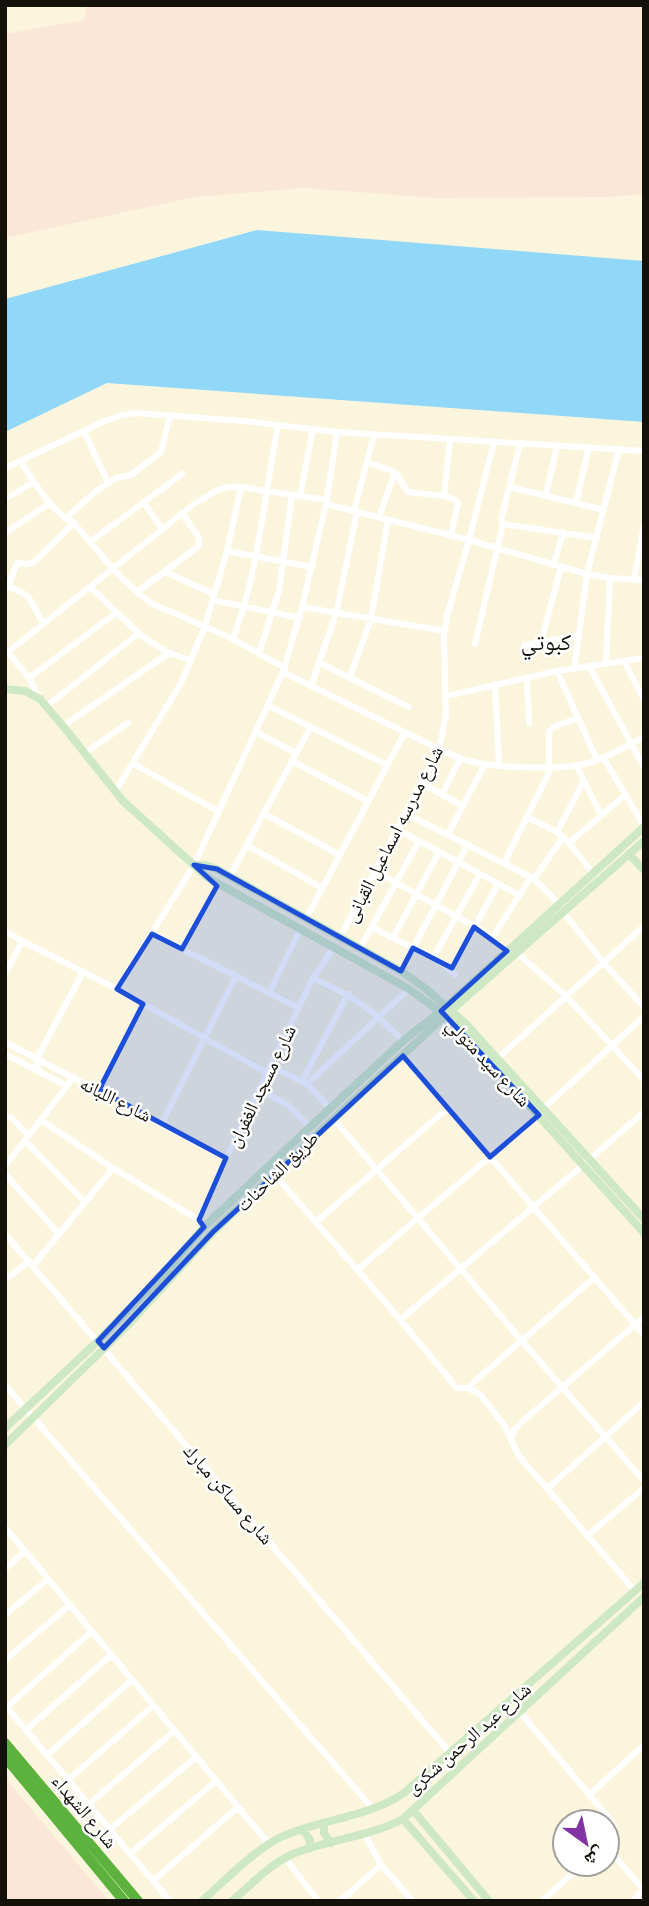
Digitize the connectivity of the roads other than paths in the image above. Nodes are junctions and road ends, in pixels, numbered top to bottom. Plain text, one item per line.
1 (170, 415) junction
2 (278, 425) junction
3 (313, 429) junction
4 (84, 431) junction
5 (337, 432) junction
6 (373, 435) junction
7 (450, 440) junction
8 (494, 442) junction
9 (520, 444) junction
10 (557, 446) junction
11 (589, 447) junction
12 (619, 449) junction
13 (644, 451) edge
14 (20, 461) junction
15 (367, 462) junction
16 (5, 468) edge
17 (395, 472) junction
18 (182, 474) dead end
19 (34, 482) junction
20 (108, 483) junction
21 (510, 486) junction
22 (242, 487) junction
23 (265, 491) junction
24 (546, 495) junction
25 (296, 496) junction
26 (444, 496) junction
27 (5, 499) edge
28 (326, 502) junction
29 (50, 503) junction
30 (144, 503) junction
31 (576, 503) junction
32 (604, 510) junction
33 (356, 512) junction
34 (182, 513) junction
35 (379, 517) junction
36 (65, 519) junction
37 (388, 520) junction
38 (74, 523) junction
39 (503, 524) junction
40 (644, 525) edge
41 (162, 529) junction
42 (563, 532) junction
43 (5, 533) edge
44 (451, 535) junction
45 (597, 538) junction
46 (469, 540) junction
47 (90, 542) junction
48 (496, 549) junction
49 (227, 551) junction
50 (256, 557) junction
51 (284, 562) junction
52 (557, 566) junction
53 (312, 567) junction
54 (113, 569) junction
55 (165, 572) junction
56 (587, 574) junction
57 (610, 579) junction
58 (634, 580) junction
59 (644, 580) edge
60 (6, 586) edge
61 (90, 587) junction
62 (137, 592) junction
63 (214, 597) junction
64 (244, 607) junction
65 (302, 607) junction
66 (117, 612) junction
67 (272, 613) junction
68 (336, 614) junction
69 (300, 618) junction
70 (371, 619) junction
71 (43, 624) junction
72 (205, 626) junction
73 (444, 631) junction
74 (139, 633) junction
75 (578, 636) junction
76 (233, 639) junction
77 (541, 642) junction
78 (475, 644) dead end
79 (524, 645) dead end
80 (6, 651) edge
81 (169, 653) junction
82 (259, 653) junction
83 (644, 658) edge
84 (190, 660) junction
85 (624, 661) junction
86 (320, 663) junction
87 (606, 663) junction
88 (589, 666) junction
89 (573, 668) junction
90 (284, 670) junction
91 (558, 671) junction
92 (350, 677) junction
93 (29, 678) junction
94 (527, 678) junction
95 (495, 684) junction
96 (640, 685) edge
97 (311, 686) junction
98 (5, 689) edge
99 (447, 696) junction
100 (40, 699) junction
101 (644, 700) edge
102 (47, 706) junction
103 (269, 706) junction
104 (410, 707) dead end
105 (578, 718) junction
106 (128, 723) dead end
107 (529, 723) dead end
108 (63, 726) junction
109 (310, 728) junction
110 (256, 732) junction
111 (405, 732) junction
112 (644, 737) edge
113 (631, 744) junction
114 (439, 749) junction
115 (85, 753) junction
116 (296, 753) junction
117 (600, 758) junction
118 (460, 759) junction
119 (292, 761) junction
120 (132, 764) junction
121 (485, 764) junction
122 (387, 765) junction
123 (576, 765) junction
124 (499, 766) junction
125 (550, 766) junction
126 (644, 767) edge
127 (584, 781) junction
128 (421, 783) junction
129 (115, 792) junction
130 (442, 795) junction
131 (625, 795) junction
132 (368, 802) junction
133 (463, 806) junction
134 (219, 812) junction
135 (263, 813) junction
136 (405, 813) junction
137 (601, 815) junction
138 (527, 817) junction
139 (644, 827) edge
140 (397, 829) junction
141 (448, 834) junction
142 (560, 834) junction
143 (419, 841) junction
144 (644, 841) edge
145 (569, 843) junction
146 (468, 844) junction
147 (247, 845) junction
148 (439, 852) junction
149 (629, 854) junction
150 (340, 855) junction
151 (459, 862) junction
152 (504, 863) junction
153 (194, 865) junction
154 (644, 870) edge
155 (375, 871) junction
156 (593, 873) junction
157 (480, 874) junction
158 (230, 876) junction
159 (533, 878) junction
160 (396, 883) junction
161 (498, 884) junction
162 (218, 885) junction
163 (322, 888) junction
164 (416, 895) junction
165 (519, 895) junction
166 (436, 905) junction
167 (561, 908) junction
168 (456, 917) junction
169 (306, 919) junction
170 (644, 926) edge
171 (371, 927) junction
172 (474, 927) junction
173 (5, 930) edge
174 (300, 930) junction
175 (152, 934) junction
176 (340, 937) junction
177 (393, 938) junction
178 (492, 938) junction
179 (22, 941) junction
180 (334, 948) junction
181 (360, 948) junction
182 (413, 948) junction
183 (183, 949) junction
184 (512, 951) junction
185 (433, 958) junction
186 (603, 962) junction
187 (401, 971) junction
188 (83, 972) junction
189 (5, 974) edge
190 (236, 976) junction
191 (313, 978) junction
192 (117, 989) junction
193 (409, 989) junction
194 (269, 993) junction
195 (348, 994) junction
196 (566, 996) junction
197 (143, 1004) junction
198 (644, 1007) edge
199 (299, 1008) junction
200 (446, 1011) junction
201 (379, 1016) junction
202 (644, 1016) edge
203 (204, 1038) junction
204 (403, 1041) junction
205 (5, 1042) edge
206 (611, 1045) junction
207 (5, 1054) edge
208 (403, 1056) junction
209 (37, 1058) junction
210 (498, 1058) junction
211 (270, 1066) junction
212 (38, 1070) junction
213 (267, 1073) junction
214 (74, 1077) junction
215 (644, 1080) edge
216 (304, 1082) junction
217 (67, 1086) junction
218 (259, 1089) junction
219 (99, 1090) junction
220 (330, 1108) junction
221 (448, 1108) junction
222 (541, 1112) junction
223 (644, 1112) edge
224 (5, 1117) edge
225 (333, 1118) junction
226 (41, 1120) junction
227 (162, 1123) junction
228 (310, 1126) junction
229 (27, 1138) junction
230 (490, 1157) junction
231 (226, 1158) junction
232 (587, 1162) junction
233 (5, 1166) edge
234 (113, 1168) junction
235 (378, 1169) junction
236 (5, 1174) edge
237 (274, 1174) junction
238 (85, 1202) junction
239 (533, 1207) junction
240 (418, 1217) junction
241 (644, 1219) edge
242 (316, 1222) junction
243 (202, 1223) junction
244 (644, 1233) edge
245 (5, 1234) edge
246 (59, 1234) junction
247 (31, 1264) junction
248 (461, 1268) junction
249 (357, 1270) junction
250 (595, 1277) junction
251 (5, 1280) edge
252 (644, 1317) edge
253 (400, 1320) junction
254 (635, 1325) junction
255 (644, 1335) edge
256 (521, 1340) junction
257 (101, 1345) junction
258 (5, 1385) edge
259 (563, 1387) junction
260 (467, 1388) junction
261 (644, 1402) edge
262 (26, 1408) junction
263 (33, 1416) junction
264 (5, 1428) edge
265 (606, 1435) junction
266 (511, 1440) junction
267 (5, 1446) edge
268 (644, 1480) edge
269 (548, 1488) junction
270 (644, 1488) edge
271 (5, 1527) edge
272 (587, 1536) junction
273 (25, 1551) junction
274 (5, 1569) edge
275 (48, 1579) junction
276 (644, 1583) edge
277 (635, 1591) junction
278 (644, 1597) edge
279 (70, 1605) junction
280 (5, 1615) edge
281 (92, 1631) junction
282 (111, 1655) junction
283 (5, 1661) edge
284 (544, 1672) junction
285 (553, 1679) junction
286 (132, 1680) junction
287 (529, 1685) junction
288 (537, 1695) junction
289 (6, 1706) edge
290 (153, 1706) junction
291 (519, 1711) junction
292 (26, 1730) junction
293 (174, 1731) junction
294 (5, 1743) edge
295 (644, 1745) edge
296 (451, 1754) junction
297 (47, 1755) junction
298 (5, 1757) edge
299 (196, 1757) junction
300 (68, 1780) junction
301 (216, 1781) junction
302 (590, 1794) junction
303 (89, 1804) junction
304 (238, 1807) junction
305 (601, 1808) edge
306 (373, 1809) junction
307 (413, 1810) junction
308 (403, 1819) junction
309 (324, 1824) junction
310 (110, 1829) junction
311 (303, 1830) junction
312 (364, 1833) junction
313 (331, 1843) junction
314 (269, 1844) junction
315 (309, 1849) junction
316 (448, 1852) junction
317 (131, 1853) junction
318 (285, 1858) junction
319 (439, 1860) junction
320 (621, 1862) edge
321 (381, 1865) junction
322 (567, 1878) edge
323 (153, 1880) junction
324 (644, 1890) edge
325 (472, 1897) edge
326 (124, 1901) edge
327 (138, 1901) edge
328 (170, 1901) edge
329 (202, 1901) edge
330 (232, 1901) edge
331 (318, 1901) edge
332 (340, 1901) edge
333 (413, 1901) edge
334 (461, 1901) edge
335 (489, 1901) edge
336 (542, 1901) edge
337 (632, 1901) edge

1 - 2 street
1 - 4 street
1 - 20 street
2 - 3 street
2 - 23 street
3 - 5 street
3 - 25 street
4 - 14 street
4 - 20 street
5 - 6 street
5 - 28 street
6 - 7 street
6 - 15 street
7 - 8 street
7 - 26 street
8 - 9 street
8 - 46 street, شارع مدرسه اسماعيل القبانى
9 - 10 street
9 - 21 street
10 - 11 street
10 - 24 street
11 - 12 street
11 - 31 street
12 - 13 street
12 - 32 street
14 - 16 street
14 - 19 street
15 - 17 street
15 - 33 street
17 - 26 street
17 - 35 street
18 - 30 street
19 - 27 street
19 - 29 street
20 - 36 street
21 - 24 street
21 - 39 street
22 - 23 street
22 - 34 street
22 - 49 street
23 - 25 street
23 - 50 street
24 - 31 street
25 - 28 street
25 - 51 street
26 - 44 street
28 - 33 street
28 - 53 street
29 - 36 street
29 - 43 street
30 - 41 street
30 - 47 street
31 - 32 street
32 - 45 street
33 - 35 street
33 - 68 street
34 - 41 street
34 - 55 street
35 - 37 street
36 - 38 street
37 - 44 street
37 - 70 street
38 - 47 street
38 - 60 street
39 - 42 street
39 - 48 street
40 - 58 street
41 - 54 street
42 - 45 street
42 - 52 street
44 - 46 street
45 - 56 street
46 - 48 street
46 - 73 street, شارع مدرسه اسماعيل القبانى
47 - 54 street
48 - 52 street
48 - 78 street
49 - 50 street
49 - 63 street
50 - 51 street
50 - 64 street
51 - 53 street
51 - 67 street
52 - 56 street
52 - 77 street
53 - 65 street
54 - 61 street
54 - 62 street
55 - 62 street
55 - 63 street
56 - 57 street
56 - 75 street
57 - 58 street
57 - 87 street
58 - 59 street
60 - 71 street
61 - 66 street
61 - 71 street
62 - 72 street
63 - 64 street
63 - 72 street
64 - 67 street
64 - 76 street
65 - 68 street
65 - 69 street
66 - 74 street
66 - 93 street
67 - 69 street
67 - 82 street
68 - 70 street
68 - 86 street
69 - 90 street
70 - 73 street
70 - 92 street
71 - 80 street
72 - 76 street
72 - 84 street
73 - 99 street, شارع مدرسه اسماعيل القبانى
74 - 81 street
74 - 102 street
75 - 77 street
75 - 89 street
76 - 82 street
77 - 79 street
80 - 93 street
81 - 84 street
81 - 108 street
82 - 90 street
83 - 85 street
84 - 120 street
85 - 87 street
85 - 96 street
86 - 92 street
86 - 97 street
87 - 88 street
88 - 89 street
88 - 113 street
89 - 91 street
90 - 97 street
90 - 103 street
91 - 94 street
91 - 105 street
92 - 104 street
93 - 100 street
94 - 95 street
94 - 107 street
95 - 99 street
95 - 124 street
96 - 101 street
97 - 111 street
98 - 100 street, شارع سيد متولي
99 - 114 street, شارع مدرسه اسماعيل القبانى
100 - 102 street, شارع سيد متولي
102 - 108 street, شارع سيد متولي
103 - 109 street
103 - 110 street
105 - 117 street
105 - 125 street
106 - 115 street
108 - 115 street, شارع سيد متولي
109 - 116 street
109 - 122 street
110 - 116 street
110 - 134 street
111 - 114 street
111 - 122 street
112 - 113 street
113 - 117 street
113 - 126 street
114 - 118 street
114 - 128 street, شارع مدرسه اسماعيل القبانى
115 - 129 street, شارع سيد متولي
116 - 119 street
117 - 123 street
117 - 131 street
118 - 121 street
118 - 130 street
119 - 132 street
119 - 135 street
120 - 129 street
120 - 134 street
121 - 124 street
121 - 133 street
122 - 132 street
123 - 125 street
123 - 127 street
124 - 125 street
125 - 138 street
127 - 137 street
127 - 142 street
128 - 130 street
128 - 136 street, شارع مدرسه اسماعيل القبانى
129 - 153 street, شارع سيد متولي
130 - 133 street
131 - 137 street
131 - 139 street
132 - 150 street
133 - 141 street
134 - 153 street
135 - 147 street
135 - 150 street
136 - 140 street, شارع مدرسه اسماعيل القبانى
136 - 141 street
137 - 145 street
138 - 142 street
138 - 152 street
139 - 156 street
140 - 143 street
140 - 155 street, شارع مدرسه اسماعيل القبانى
141 - 146 street
142 - 145 street
142 - 159 street
143 - 148 street
143 - 160 street
144 - 149 street
145 - 156 street
146 - 151 street
146 - 152 street
147 - 158 street
147 - 163 street
148 - 151 street
148 - 164 street
149 - 154 street
149 - 167 street
150 - 163 street
151 - 157 street
151 - 166 street
152 - 159 street
153 - 158 street, شارع سيد متولي
153 - 162 street, شارع سيد متولي
153 - 175 street
155 - 160 street
155 - 176 street, شارع مدرسه اسماعيل القبانى
156 - 167 street
157 - 161 street
157 - 168 street
158 - 169 street, شارع سيد متولي
159 - 165 street
159 - 167 street
160 - 164 street
160 - 171 street
161 - 165 street
161 - 172 street
162 - 174 street, شارع سيد متولي
162 - 183 street
163 - 169 street
164 - 166 street
164 - 177 street
165 - 178 street
166 - 168 street
166 - 182 street
167 - 184 street, طريق الشاحنات
167 - 186 street
168 - 172 street
168 - 185 street
169 - 176 street, شارع سيد متولي
170 - 186 street
171 - 177 street
171 - 181 street
172 - 178 street
172 - 185 street
173 - 179 street
174 - 180 street, شارع سيد متولي
174 - 194 street
175 - 183 street
175 - 192 street
176 - 181 street, شارع سيد متولي
177 - 182 street
178 - 184 street
179 - 188 street
179 - 189 street
180 - 191 street, شارع مسجد الغفران
180 - 193 street, شارع سيد متولي
181 - 187 street, شارع سيد متولي
182 - 185 street
182 - 187 street
183 - 190 street
184 - 196 street
184 - 200 street, طريق الشاحنات
186 - 196 street
186 - 198 street
187 - 200 street, شارع سيد متولي
188 - 192 street
188 - 209 street
190 - 194 street
190 - 203 street
191 - 195 street
191 - 199 street, شارع مسجد الغفران
192 - 197 street
193 - 200 street, شارع سيد متولي
193 - 201 street
194 - 199 street
195 - 201 street
195 - 216 street
196 - 206 street
196 - 210 street
197 - 203 street
197 - 219 street
199 - 211 street, شارع مسجد الغفران
200 - 204 street, طريق الشاحنات
200 - 208 street, طريق الشاحنات
200 - 210 street, شارع سيد متولي
200 - 222 street, شارع سيد متولي
201 - 204 street
201 - 216 street
202 - 206 street
203 - 213 street
203 - 227 street
204 - 220 street, طريق الشاحنات
205 - 209 street, شارع اللبانه
206 - 215 street
206 - 222 street
207 - 212 street
208 - 221 street
208 - 225 street, طريق الشاحنات
209 - 212 street
209 - 214 street, شارع اللبانه
210 - 222 street, شارع سيد متولي
211 - 213 street, شارع مسجد الغفران
211 - 216 street
212 - 217 street
213 - 218 street, شارع مسجد الغفران
214 - 217 street
214 - 219 street, شارع اللبانه
216 - 220 street
217 - 226 street
218 - 228 street
218 - 231 street, شارع مسجد الغفران
219 - 227 street, شارع اللبانه
220 - 228 street, طريق الشاحنات
221 - 230 street
221 - 235 street
222 - 230 street
222 - 232 street, شارع سيد متولي
223 - 232 street
224 - 229 street
225 - 235 street
225 - 237 street, طريق الشاحنات
226 - 229 street
226 - 234 street
227 - 231 street, شارع اللبانه
228 - 243 street, طريق الشاحنات
229 - 233 street
229 - 238 street
230 - 239 street
230 - 240 street
231 - 243 street, شارع مسجد الغفران
232 - 239 street
232 - 241 street, شارع سيد متولي
232 - 244 street, شارع سيد متولي
234 - 238 street
234 - 243 street
235 - 240 street
235 - 242 street
236 - 246 street
237 - 242 street
237 - 257 street, طريق الشاحنات
238 - 246 street
239 - 248 street
239 - 250 street
240 - 248 street
240 - 249 street
242 - 249 street
243 - 257 street, طريق الشاحنات
245 - 247 street, شارع مساكن مبارك
246 - 247 street
247 - 251 street
247 - 257 street, شارع مساكن مبارك
248 - 253 street
248 - 256 street
249 - 253 street
250 - 254 street
250 - 256 street
252 - 254 street
253 - 260 street
254 - 255 street
254 - 259 street
256 - 259 street
256 - 260 street
257 - 262 street, طريق الشاحنات
257 - 263 street, طريق الشاحنات
257 - 296 street, شارع مساكن مبارك
258 - 262 street
259 - 265 street
259 - 266 street
260 - 266 street
261 - 265 street
262 - 263 street
262 - 264 street, طريق الشاحنات
263 - 267 street, طريق الشاحنات
263 - 306 street
265 - 268 street
265 - 269 street
266 - 269 street
269 - 272 street
270 - 272 street
271 - 273 street
272 - 277 street
273 - 274 street
273 - 275 street
275 - 279 street
275 - 280 street
276 - 277 street, شارع عبد الرحمن شكرى
277 - 284 street, شارع عبد الرحمن شكرى
278 - 285 street, شارع عبد الرحمن شكرى
279 - 281 street
279 - 283 street
281 - 282 street
281 - 289 street
282 - 286 street
282 - 292 street
284 - 285 street
284 - 287 street, شارع عبد الرحمن شكرى
285 - 288 street, شارع عبد الرحمن شكرى
286 - 290 street
286 - 297 street
287 - 288 street
287 - 296 street, شارع عبد الرحمن شكرى
288 - 291 street, شارع عبد الرحمن شكرى
289 - 292 street
290 - 293 street
290 - 300 street
291 - 302 street
291 - 307 street, شارع عبد الرحمن شكرى
292 - 297 street
293 - 299 street
293 - 303 street
294 - 327 highway, شارع الشهداء
295 - 302 street
296 - 306 street, شارع عبد الرحمن شكرى
297 - 300 street
298 - 326 highway, شارع الشهداء
299 - 301 street
299 - 310 street
300 - 303 street
301 - 304 street
301 - 317 street
302 - 305 street
303 - 310 street
304 - 314 street
304 - 323 street
306 - 309 street, شارع عبد الرحمن شكرى
307 - 308 street, شارع عبد الرحمن شكرى
307 - 316 street
308 - 312 street, شارع عبد الرحمن شكرى
308 - 319 street
309 - 311 street, شارع عبد الرحمن شكرى
309 - 313 street
310 - 317 street
311 - 314 street, شارع عبد الرحمن شكرى
311 - 315 street
312 - 313 street, شارع عبد الرحمن شكرى
312 - 321 street
313 - 315 street, شارع عبد الرحمن شكرى
314 - 329 street, شارع عبد الرحمن شكرى
315 - 318 street, شارع عبد الرحمن شكرى
316 - 319 street
316 - 335 street
317 - 323 street
318 - 330 street, شارع عبد الرحمن شكرى
318 - 331 street
319 - 325 street
320 - 324 street
321 - 332 street
321 - 333 street
322 - 336 street
323 - 328 street
324 - 337 street
325 - 334 street

